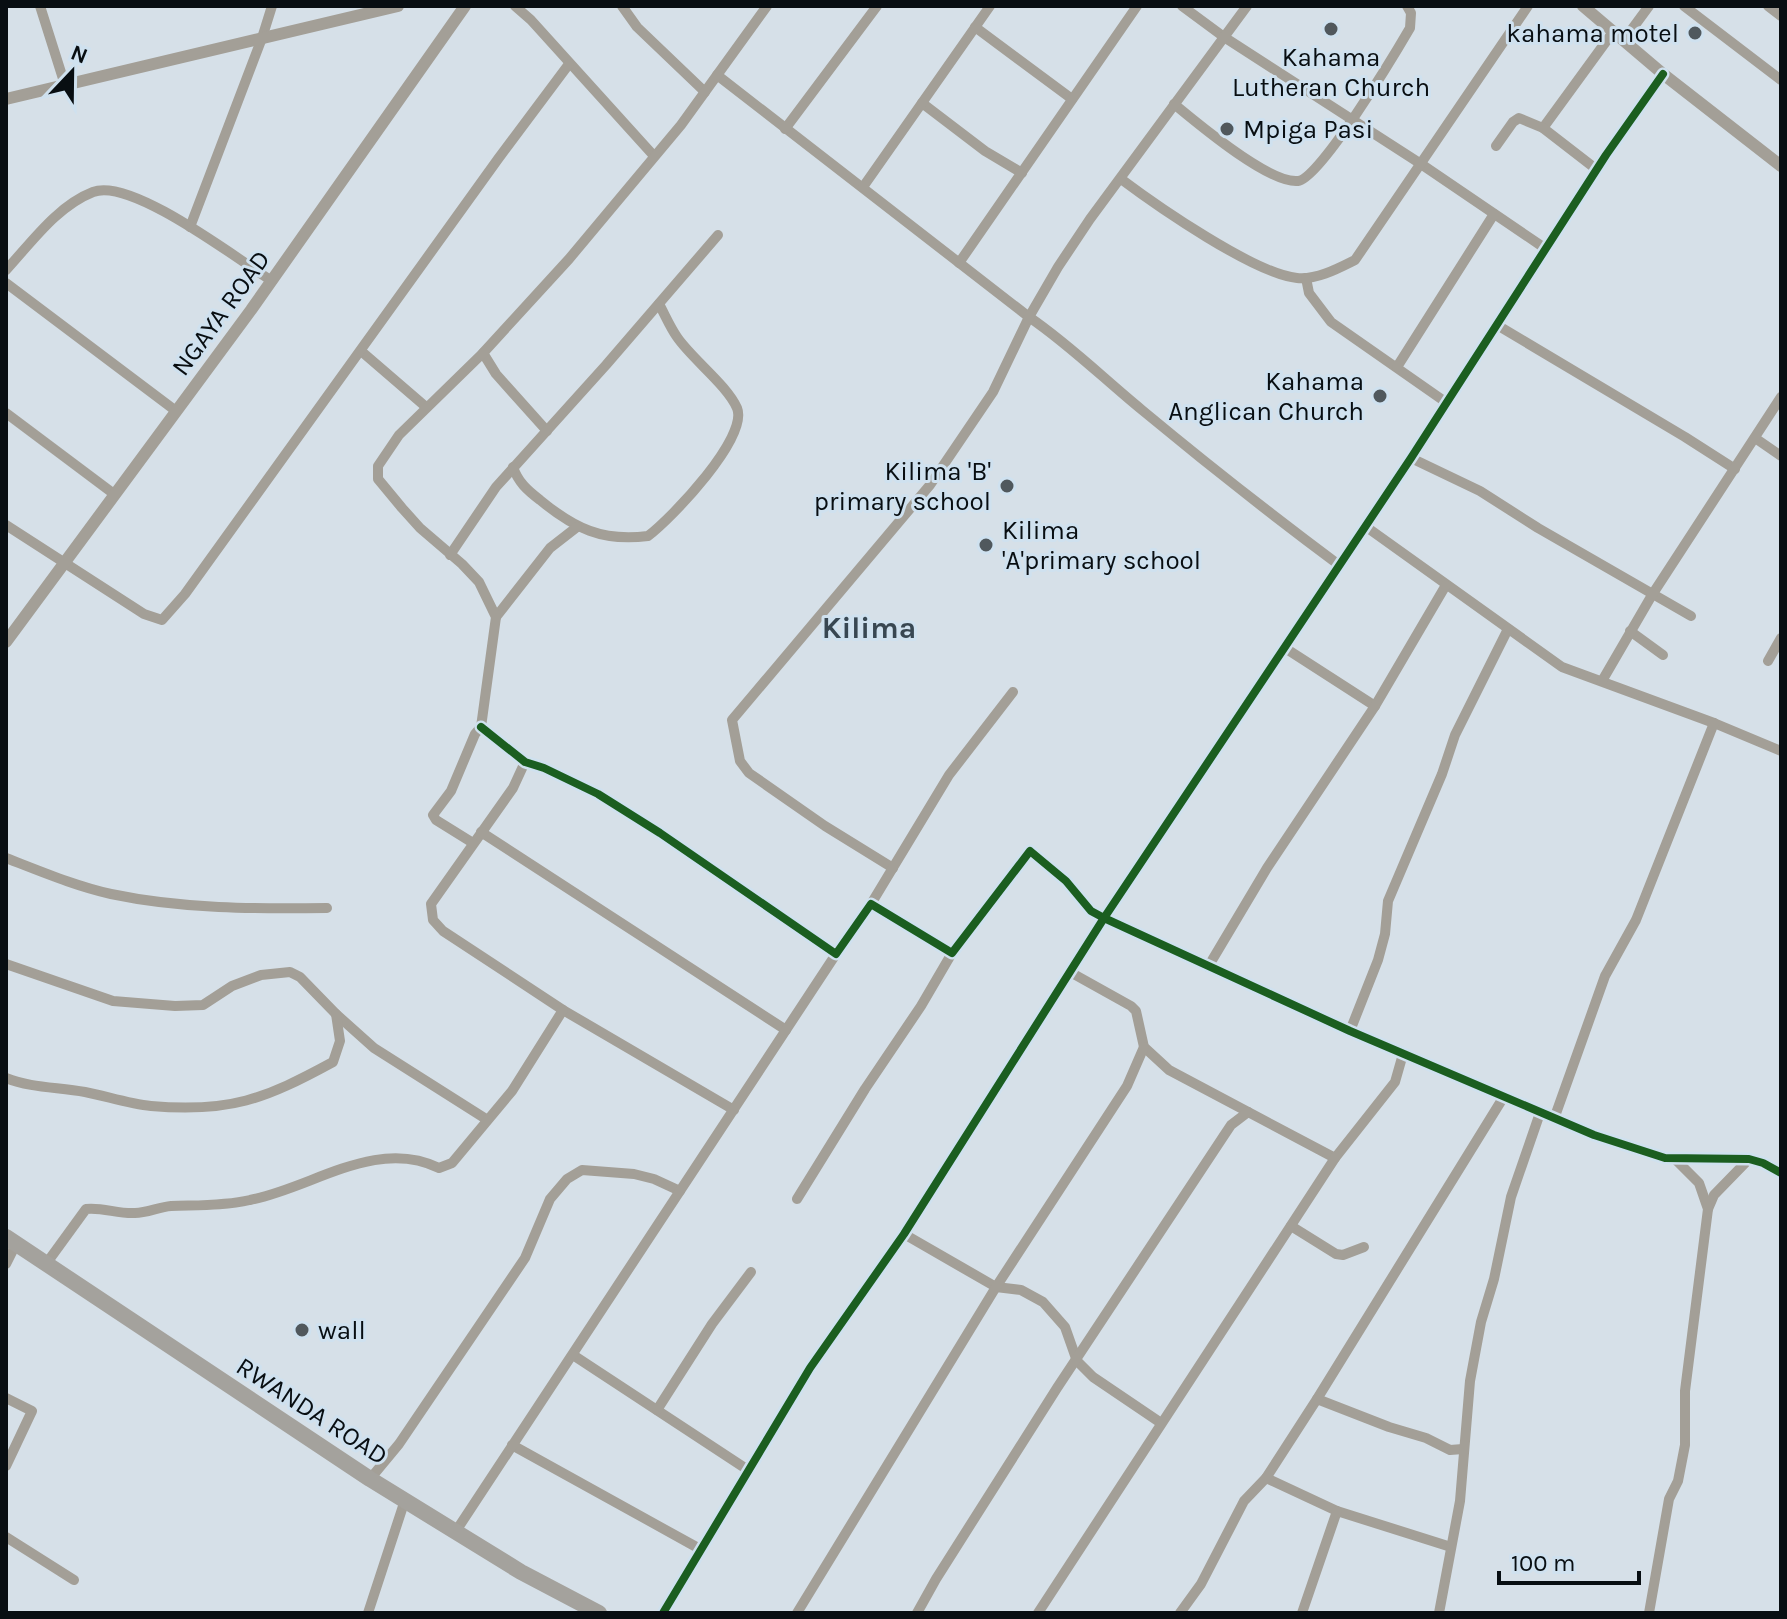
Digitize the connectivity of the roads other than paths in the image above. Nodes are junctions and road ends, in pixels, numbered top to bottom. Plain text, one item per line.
1 (40, 6) edge
2 (272, 6) edge
3 (398, 6) edge
4 (465, 6) edge
5 (515, 6) edge
6 (622, 6) edge
7 (767, 6) edge
8 (877, 6) edge
9 (990, 6) edge
10 (1137, 6) edge
11 (1182, 6) edge
12 (1247, 6) edge
13 (1407, 6) edge
14 (1528, 6) edge
15 (1583, 6) edge
16 (1649, 6) edge
17 (1684, 6) edge
18 (1768, 6) edge
19 (1781, 16) edge
20 (975, 27) junction
21 (1618, 36) junction
22 (1224, 37) junction
23 (262, 38) junction
24 (569, 64) junction
25 (1663, 74) junction
26 (717, 75) junction
27 (1781, 80) edge
28 (65, 85) junction
29 (705, 92) junction
30 (6, 99) edge
31 (1072, 99) junction
32 (922, 103) junction
33 (1174, 104) junction
34 (1352, 120) junction
35 (1543, 128) junction
36 (785, 129) junction
37 (1496, 146) dead end
38 (654, 156) junction
39 (1421, 164) junction
40 (1781, 166) edge
41 (1596, 169) junction
42 (1022, 173) junction
43 (1121, 179) junction
44 (863, 187) junction
45 (1494, 214) junction
46 (190, 227) junction
47 (718, 235) dead end
48 (1546, 249) junction
49 (959, 263) junction
50 (6, 270) edge
51 (1306, 278) junction
52 (272, 281) junction
53 (6, 283) edge
54 (659, 304) junction
55 (1029, 317) junction
56 (1497, 325) junction
57 (361, 351) junction
58 (483, 353) junction
59 (1397, 367) junction
60 (1781, 397) edge
61 (1447, 403) junction
62 (426, 407) junction
63 (176, 411) junction
64 (6, 413) edge
65 (547, 431) junction
66 (1755, 438) junction
67 (1781, 456) edge
68 (1411, 458) junction
69 (513, 467) junction
70 (1735, 469) junction
71 (114, 494) junction
72 (6, 525) edge
73 (1365, 526) junction
74 (577, 527) junction
75 (450, 555) junction
76 (62, 564) junction
77 (1339, 565) junction
78 (1446, 585) junction
79 (1652, 595) junction
80 (1691, 616) dead end
81 (496, 617) junction
82 (1508, 629) junction
83 (1630, 631) junction
84 (1781, 638) edge
85 (6, 642) edge
86 (1285, 648) junction
87 (1663, 655) dead end
88 (1768, 661) dead end
89 (1602, 681) junction
90 (1013, 692) dead end
91 (1375, 706) junction
92 (1714, 723) junction
93 (481, 727) junction
94 (1781, 751) edge
95 (525, 762) junction
96 (481, 832) junction
97 (473, 843) junction
98 (6, 858) edge
99 (893, 868) junction
100 (871, 904) junction
101 (327, 908) dead end
102 (1104, 918) junction
103 (952, 953) junction
104 (836, 954) junction
105 (6, 964) edge
106 (1208, 967) junction
107 (1070, 972) junction
108 (563, 1010) junction
109 (336, 1014) junction
110 (786, 1030) junction
111 (1350, 1031) junction
112 (1144, 1047) junction
113 (1403, 1054) junction
114 (6, 1078) edge
115 (1503, 1098) junction
116 (734, 1110) junction
117 (1248, 1112) junction
118 (1540, 1113) junction
119 (486, 1119) junction
120 (1554, 1119) junction
121 (1335, 1158) junction
122 (1749, 1159) junction
123 (1676, 1160) junction
124 (1781, 1173) edge
125 (680, 1191) junction
126 (797, 1199) dead end
127 (1708, 1209) junction
128 (1291, 1226) junction
129 (904, 1234) junction
130 (11, 1240) edge
131 (1364, 1247) dead end
132 (6, 1264) edge
133 (46, 1264) junction
134 (751, 1272) dead end
135 (996, 1287) junction
136 (573, 1355) junction
137 (1077, 1361) junction
138 (6, 1398) edge
139 (1317, 1399) junction
140 (657, 1410) junction
141 (1161, 1423) junction
142 (512, 1445) junction
143 (1463, 1449) junction
144 (6, 1466) edge
145 (748, 1470) junction
146 (1266, 1478) junction
147 (370, 1479) junction
148 (405, 1500) junction
149 (1337, 1511) junction
150 (456, 1531) junction
151 (6, 1537) edge
152 (1451, 1547) junction
153 (700, 1549) junction
154 (74, 1580) dead end
155 (368, 1613) edge
156 (599, 1613) edge
157 (663, 1613) edge
158 (797, 1613) edge
159 (917, 1613) edge
160 (1038, 1613) edge
161 (1180, 1613) edge
162 (1302, 1613) edge
163 (1439, 1613) edge
164 (1649, 1613) edge

1 - 28 street
2 - 23 street
3 - 23 street
4 - 52 street, NGAYA ROAD
5 - 24 street
6 - 29 street
7 - 26 street
8 - 36 street
9 - 20 street
10 - 31 street
11 - 22 street
12 - 22 street
13 - 34 street
14 - 39 street
15 - 21 street
16 - 21 street
17 - 27 street
18 - 19 street
20 - 31 street
20 - 32 street
21 - 25 street
21 - 35 street
22 - 33 street
22 - 34 street
23 - 28 street
23 - 46 street
24 - 38 street
24 - 57 street
25 - 40 street
25 - 41 street
26 - 29 street
26 - 36 street
28 - 30 street
29 - 38 street
31 - 42 street
32 - 42 street
32 - 44 street
33 - 34 street
33 - 43 street
34 - 39 street
35 - 37 street
35 - 41 street
36 - 44 street
38 - 58 street
39 - 45 street
39 - 51 street
41 - 48 street
42 - 49 street
43 - 51 street
43 - 55 street
44 - 49 street
45 - 48 street
45 - 59 street
46 - 50 street
46 - 52 street
47 - 54 street
48 - 56 street
49 - 55 street
51 - 59 street
52 - 63 street, NGAYA ROAD
53 - 63 street
54 - 65 street
54 - 74 street
55 - 77 street
55 - 99 street
56 - 61 street
56 - 70 street
57 - 62 street
57 - 76 street
58 - 62 street
58 - 65 street
59 - 61 street
60 - 66 street
61 - 68 street
62 - 75 street
63 - 71 street, NGAYA ROAD
64 - 71 street
65 - 69 street
66 - 67 street
66 - 70 street
68 - 73 street
68 - 79 street
69 - 74 street
69 - 75 street
70 - 79 street
71 - 76 street, NGAYA ROAD
72 - 76 street
73 - 77 street
73 - 78 street
74 - 81 street
75 - 81 street
76 - 85 street, NGAYA ROAD
77 - 86 street
78 - 82 street
78 - 91 street
79 - 80 street
79 - 83 street
81 - 93 street
82 - 89 street
82 - 111 street
83 - 87 street
83 - 89 street
84 - 88 street
86 - 91 street
86 - 102 street
89 - 92 street
90 - 99 street
91 - 106 street
92 - 94 street
92 - 120 street
93 - 95 street
93 - 97 street
95 - 96 street
95 - 104 street
96 - 97 street
96 - 110 street
97 - 108 street
98 - 101 street
99 - 100 street
100 - 103 street
100 - 104 street
102 - 103 street
102 - 106 street
102 - 107 street
103 - 126 street
104 - 110 street
105 - 109 street
106 - 111 street
107 - 112 street
107 - 129 street
108 - 116 street
108 - 119 street
109 - 114 street
109 - 119 street
110 - 116 street
111 - 113 street
112 - 117 street
112 - 135 street
113 - 115 street
113 - 121 street
115 - 118 street
115 - 139 street
116 - 125 street
117 - 121 street
117 - 137 street
118 - 120 street
118 - 143 street
119 - 133 street
120 - 123 street
121 - 128 street
122 - 123 street
122 - 124 street
122 - 127 street
123 - 127 street
125 - 136 street
125 - 147 street
127 - 164 street
128 - 131 street
128 - 141 street
129 - 135 street
129 - 145 street
130 - 132 street
130 - 133 highway, RWANDA ROAD
133 - 147 highway, RWANDA ROAD
134 - 140 street
135 - 137 street
135 - 158 street
136 - 140 street
136 - 142 street
137 - 141 street
137 - 159 street
138 - 144 street
139 - 143 street
139 - 146 street
140 - 145 street
141 - 160 street
142 - 150 street
142 - 153 street
143 - 152 street
145 - 153 street
146 - 149 street
146 - 161 street
147 - 148 highway, RWANDA ROAD
148 - 150 highway, RWANDA ROAD
148 - 155 street
149 - 152 street
149 - 162 street
150 - 156 highway, RWANDA ROAD
151 - 154 street
152 - 163 street
153 - 157 street

